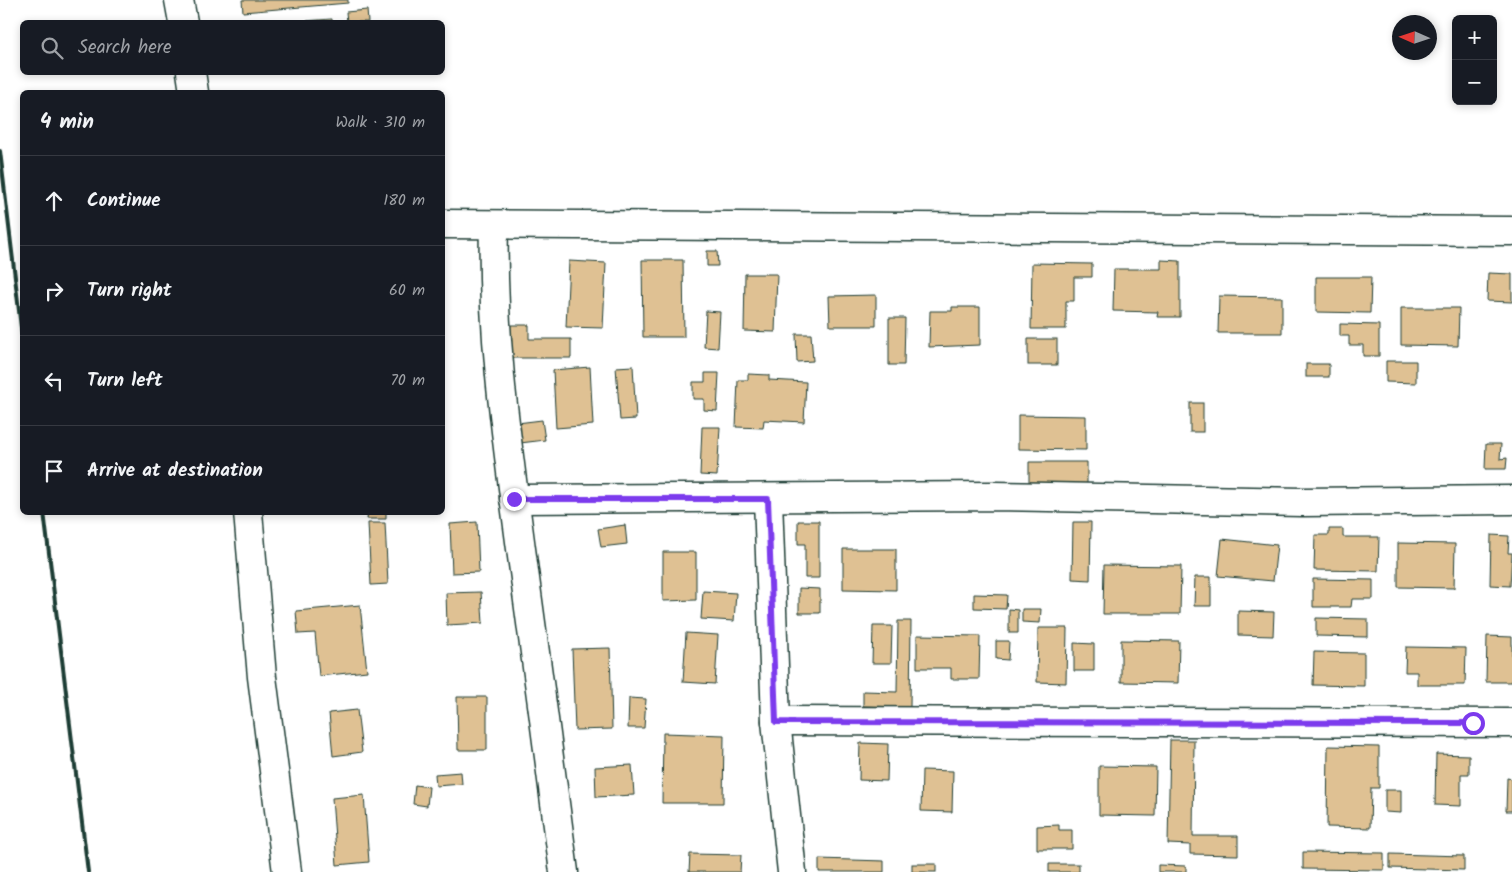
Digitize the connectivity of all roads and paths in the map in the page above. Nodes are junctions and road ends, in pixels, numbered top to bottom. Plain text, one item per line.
1 (179, 0) edge
2 (183, 20) edge
3 (191, 75) edge
4 (194, 90) edge
5 (445, 224) edge
6 (494, 225) junction
7 (1512, 231) edge
8 (514, 499) junction
9 (768, 499) junction
10 (1512, 500) edge
11 (248, 515) edge
12 (776, 722) junction
13 (1512, 723) edge
14 (287, 872) edge
15 (564, 872) edge
16 (792, 872) edge

1 - 2 street
3 - 4 street
5 - 6 street
6 - 7 street
6 - 8 street
8 - 9 street
8 - 15 street
9 - 10 street
9 - 12 street
11 - 14 street
12 - 13 street
12 - 16 street

